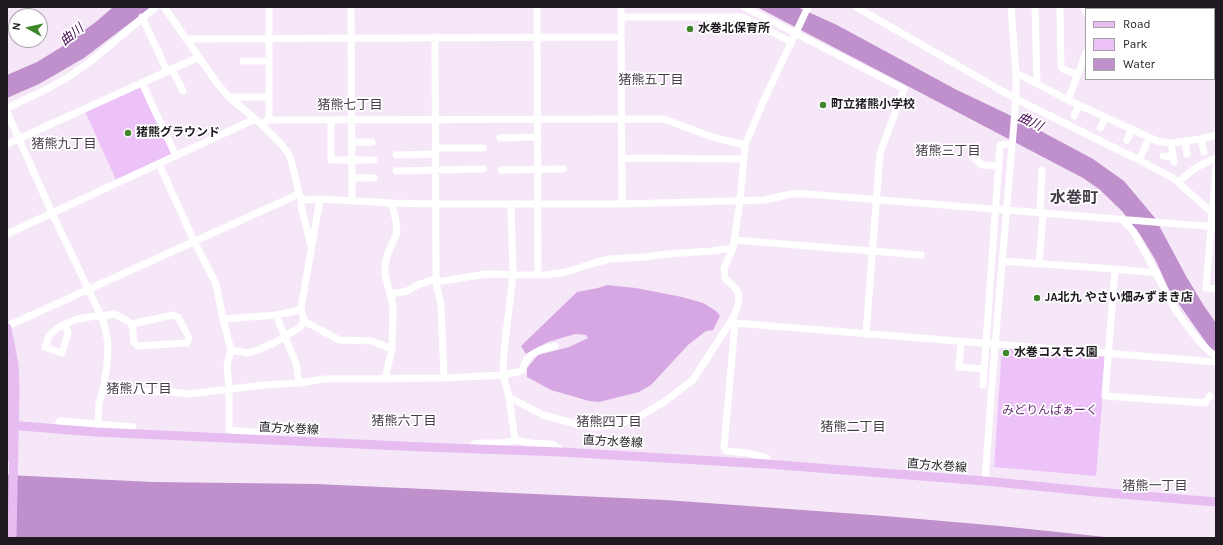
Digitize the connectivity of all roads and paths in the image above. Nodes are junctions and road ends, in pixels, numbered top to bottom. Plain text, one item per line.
1 (156, 7) edge
2 (164, 7) edge
3 (269, 7) edge
4 (351, 7) edge
5 (537, 7) edge
6 (621, 7) edge
7 (744, 7) edge
8 (808, 7) edge
9 (856, 7) edge
10 (1011, 7) edge
11 (1035, 7) edge
12 (1060, 7) edge
13 (142, 17) junction
14 (621, 17) junction
15 (794, 34) junction
16 (435, 37) junction
17 (621, 37) junction
18 (269, 38) junction
19 (352, 38) junction
20 (537, 38) junction
21 (186, 39) junction
22 (791, 42) junction
23 (199, 56) junction
24 (1085, 56) edge
25 (243, 61) dead end
26 (270, 61) junction
27 (170, 70) junction
28 (1016, 74) junction
29 (1078, 75) junction
30 (142, 83) junction
31 (1037, 83) junction
32 (183, 91) dead end
33 (270, 96) junction
34 (229, 97) junction
35 (1016, 99) junction
36 (1068, 100) junction
37 (1079, 105) junction
38 (7, 108) edge
39 (7, 112) edge
40 (1074, 116) dead end
41 (1106, 117) junction
42 (622, 118) junction
43 (436, 119) junction
44 (538, 119) junction
45 (269, 120) junction
46 (331, 120) junction
47 (352, 120) junction
48 (258, 121) junction
49 (1100, 128) dead end
50 (1132, 129) junction
51 (1216, 135) edge
52 (538, 137) junction
53 (500, 138) dead end
54 (1149, 138) junction
55 (19, 139) junction
56 (1201, 139) junction
57 (1127, 140) dead end
58 (1185, 141) junction
59 (352, 142) junction
60 (372, 142) dead end
61 (1171, 143) junction
62 (7, 144) edge
63 (745, 145) junction
64 (1012, 145) junction
65 (484, 148) dead end
66 (436, 151) junction
67 (1204, 152) dead end
68 (974, 154) dead end
69 (1187, 154) dead end
70 (396, 155) dead end
71 (176, 156) junction
72 (1163, 156) dead end
73 (622, 158) junction
74 (1216, 158) edge
75 (744, 159) junction
76 (352, 160) junction
77 (374, 160) dead end
78 (1140, 160) junction
79 (159, 164) junction
80 (998, 166) junction
81 (1216, 167) edge
82 (483, 169) dead end
83 (538, 169) junction
84 (563, 169) dead end
85 (436, 170) junction
86 (501, 170) dead end
87 (1042, 170) dead end
88 (396, 171) dead end
89 (352, 178) junction
90 (374, 178) dead end
91 (1178, 182) junction
92 (300, 196) junction
93 (320, 199) junction
94 (876, 200) junction
95 (352, 201) junction
96 (740, 201) junction
97 (392, 203) junction
98 (436, 204) junction
99 (511, 204) junction
100 (538, 204) junction
101 (622, 204) junction
102 (995, 210) junction
103 (1007, 210) junction
104 (1212, 211) junction
105 (52, 213) junction
106 (1041, 213) junction
107 (1124, 220) junction
108 (316, 223) junction
109 (305, 225) junction
110 (1214, 227) edge
111 (7, 234) edge
112 (734, 240) junction
113 (194, 241) junction
114 (311, 248) junction
115 (732, 248) junction
116 (873, 252) junction
117 (921, 255) dead end
118 (1002, 261) junction
119 (1039, 264) junction
120 (1115, 269) junction
121 (1156, 273) junction
122 (513, 275) junction
123 (538, 275) junction
124 (436, 282) junction
125 (88, 289) junction
126 (1216, 289) edge
127 (391, 294) junction
128 (301, 308) junction
129 (276, 315) junction
130 (101, 316) junction
131 (223, 319) junction
132 (304, 321) junction
133 (734, 321) junction
134 (66, 324) dead end
135 (132, 324) junction
136 (10, 326) edge
137 (866, 334) junction
138 (285, 336) junction
139 (961, 342) junction
140 (986, 344) junction
141 (996, 345) junction
142 (556, 346) dead end
143 (392, 349) junction
144 (231, 350) junction
145 (1109, 353) junction
146 (1216, 356) edge
147 (1216, 362) edge
148 (7, 364) edge
149 (984, 369) junction
150 (502, 375) junction
151 (444, 378) junction
152 (385, 379) junction
153 (299, 383) junction
154 (983, 385) dead end
155 (103, 390) junction
156 (229, 390) junction
157 (1210, 396) dead end
158 (509, 397) junction
159 (98, 424) junction
160 (10, 428) edge
161 (56, 428) junction
162 (133, 434) junction
163 (265, 440) junction
164 (515, 440) junction
165 (471, 448) junction
166 (561, 452) junction
167 (767, 464) junction
168 (7, 477) edge
169 (985, 482) junction
170 (1216, 502) edge
171 (12, 538) edge

1 - 13 street
2 - 21 street
3 - 18 street
4 - 19 street
5 - 20 street
6 - 14 street
7 - 15 street
8 - 15 street
9 - 35 street
10 - 28 street
11 - 31 street
12 - 29 street
13 - 27 street
13 - 38 street
14 - 17 street
14 - 22 street
15 - 22 street
15 - 94 street
16 - 19 street
16 - 20 street
16 - 43 street
17 - 20 street
17 - 42 street
18 - 19 street
18 - 21 street
18 - 26 street
19 - 47 street
20 - 44 street
21 - 23 street
22 - 63 street
23 - 27 street
23 - 34 street
24 - 29 street
25 - 26 street
26 - 33 street
27 - 30 street
27 - 32 street
28 - 31 street
28 - 35 street
29 - 36 street
30 - 55 street
30 - 71 street
31 - 36 street
33 - 34 street
33 - 45 street
34 - 48 street
35 - 64 street
35 - 78 street
36 - 37 street
37 - 40 street
37 - 41 street
39 - 55 street
41 - 49 street
41 - 50 street
42 - 44 street
42 - 63 street
42 - 73 street
43 - 44 street
43 - 47 street
43 - 66 street
44 - 52 street
45 - 46 street
45 - 48 street
46 - 47 street
46 - 76 street
47 - 59 street
48 - 71 street
48 - 92 street
50 - 54 street
50 - 57 street
51 - 56 street
52 - 53 street
52 - 83 street
54 - 61 street
54 - 78 street
55 - 62 street
55 - 105 street
56 - 58 street
56 - 67 street
58 - 61 street
58 - 69 street
59 - 60 street
59 - 76 street
61 - 72 street
63 - 75 street
64 - 80 street
64 - 103 street
65 - 66 street
66 - 70 street
66 - 85 street
68 - 80 street
71 - 79 street
73 - 75 street
73 - 101 street
74 - 91 street
75 - 96 street
76 - 77 street
76 - 89 street
78 - 91 street
79 - 105 street
79 - 113 street
80 - 102 street
81 - 104 street
82 - 85 street
83 - 84 street
83 - 86 street
83 - 100 street
85 - 88 street
85 - 98 street
87 - 106 street
89 - 90 street
89 - 95 street
91 - 104 street
92 - 93 street
92 - 109 street
92 - 113 street
93 - 95 street
93 - 108 street
94 - 96 street
94 - 102 street
94 - 116 street
95 - 97 street
96 - 101 street
96 - 112 street
97 - 98 street
97 - 127 street
98 - 99 street
98 - 124 street
99 - 100 street
99 - 122 street
100 - 101 street
100 - 123 street
102 - 103 street
102 - 140 street
103 - 106 street
103 - 118 street
104 - 110 street
105 - 111 street
105 - 125 street
106 - 107 street
106 - 119 street
107 - 110 street
107 - 121 street
108 - 109 street
108 - 114 street
109 - 114 street
110 - 126 street
112 - 115 street
112 - 116 street
113 - 125 street
113 - 131 street
114 - 128 street
115 - 123 street
115 - 133 street
116 - 117 street
116 - 137 street
118 - 119 street
118 - 141 street
119 - 120 street
120 - 121 street
120 - 145 street
121 - 146 street
122 - 123 street
122 - 124 street
122 - 150 street
124 - 127 street
124 - 151 street
125 - 130 street
125 - 136 street
127 - 143 street
128 - 129 street
128 - 132 street
129 - 131 street
129 - 138 street
130 - 134 street
130 - 135 street
130 - 155 street
131 - 144 street
132 - 138 street
132 - 143 street
133 - 137 street
133 - 158 street
133 - 167 street
135 - 135 street
136 - 160 main road
137 - 139 street
138 - 144 street
138 - 153 street
139 - 140 street
139 - 149 street
140 - 141 street
140 - 149 street
141 - 145 street
141 - 169 street
142 - 150 street
143 - 152 street
144 - 156 street
145 - 147 street
145 - 157 street
148 - 160 main road
149 - 154 street
150 - 151 street
150 - 158 street
151 - 152 street
152 - 153 street
153 - 156 street
155 - 156 street
155 - 159 street
156 - 163 street
158 - 164 street
159 - 161 street
159 - 162 street
160 - 161 main road, 直方水巻線
160 - 168 main road
160 - 171 main road
161 - 162 main road, 直方水巻線
162 - 163 main road, 直方水巻線
163 - 165 main road, 直方水巻線
164 - 165 street
164 - 166 street
165 - 166 main road, 直方水巻線
166 - 167 main road, 直方水巻線
167 - 169 main road, 直方水巻線
169 - 170 main road, 直方水巻線

